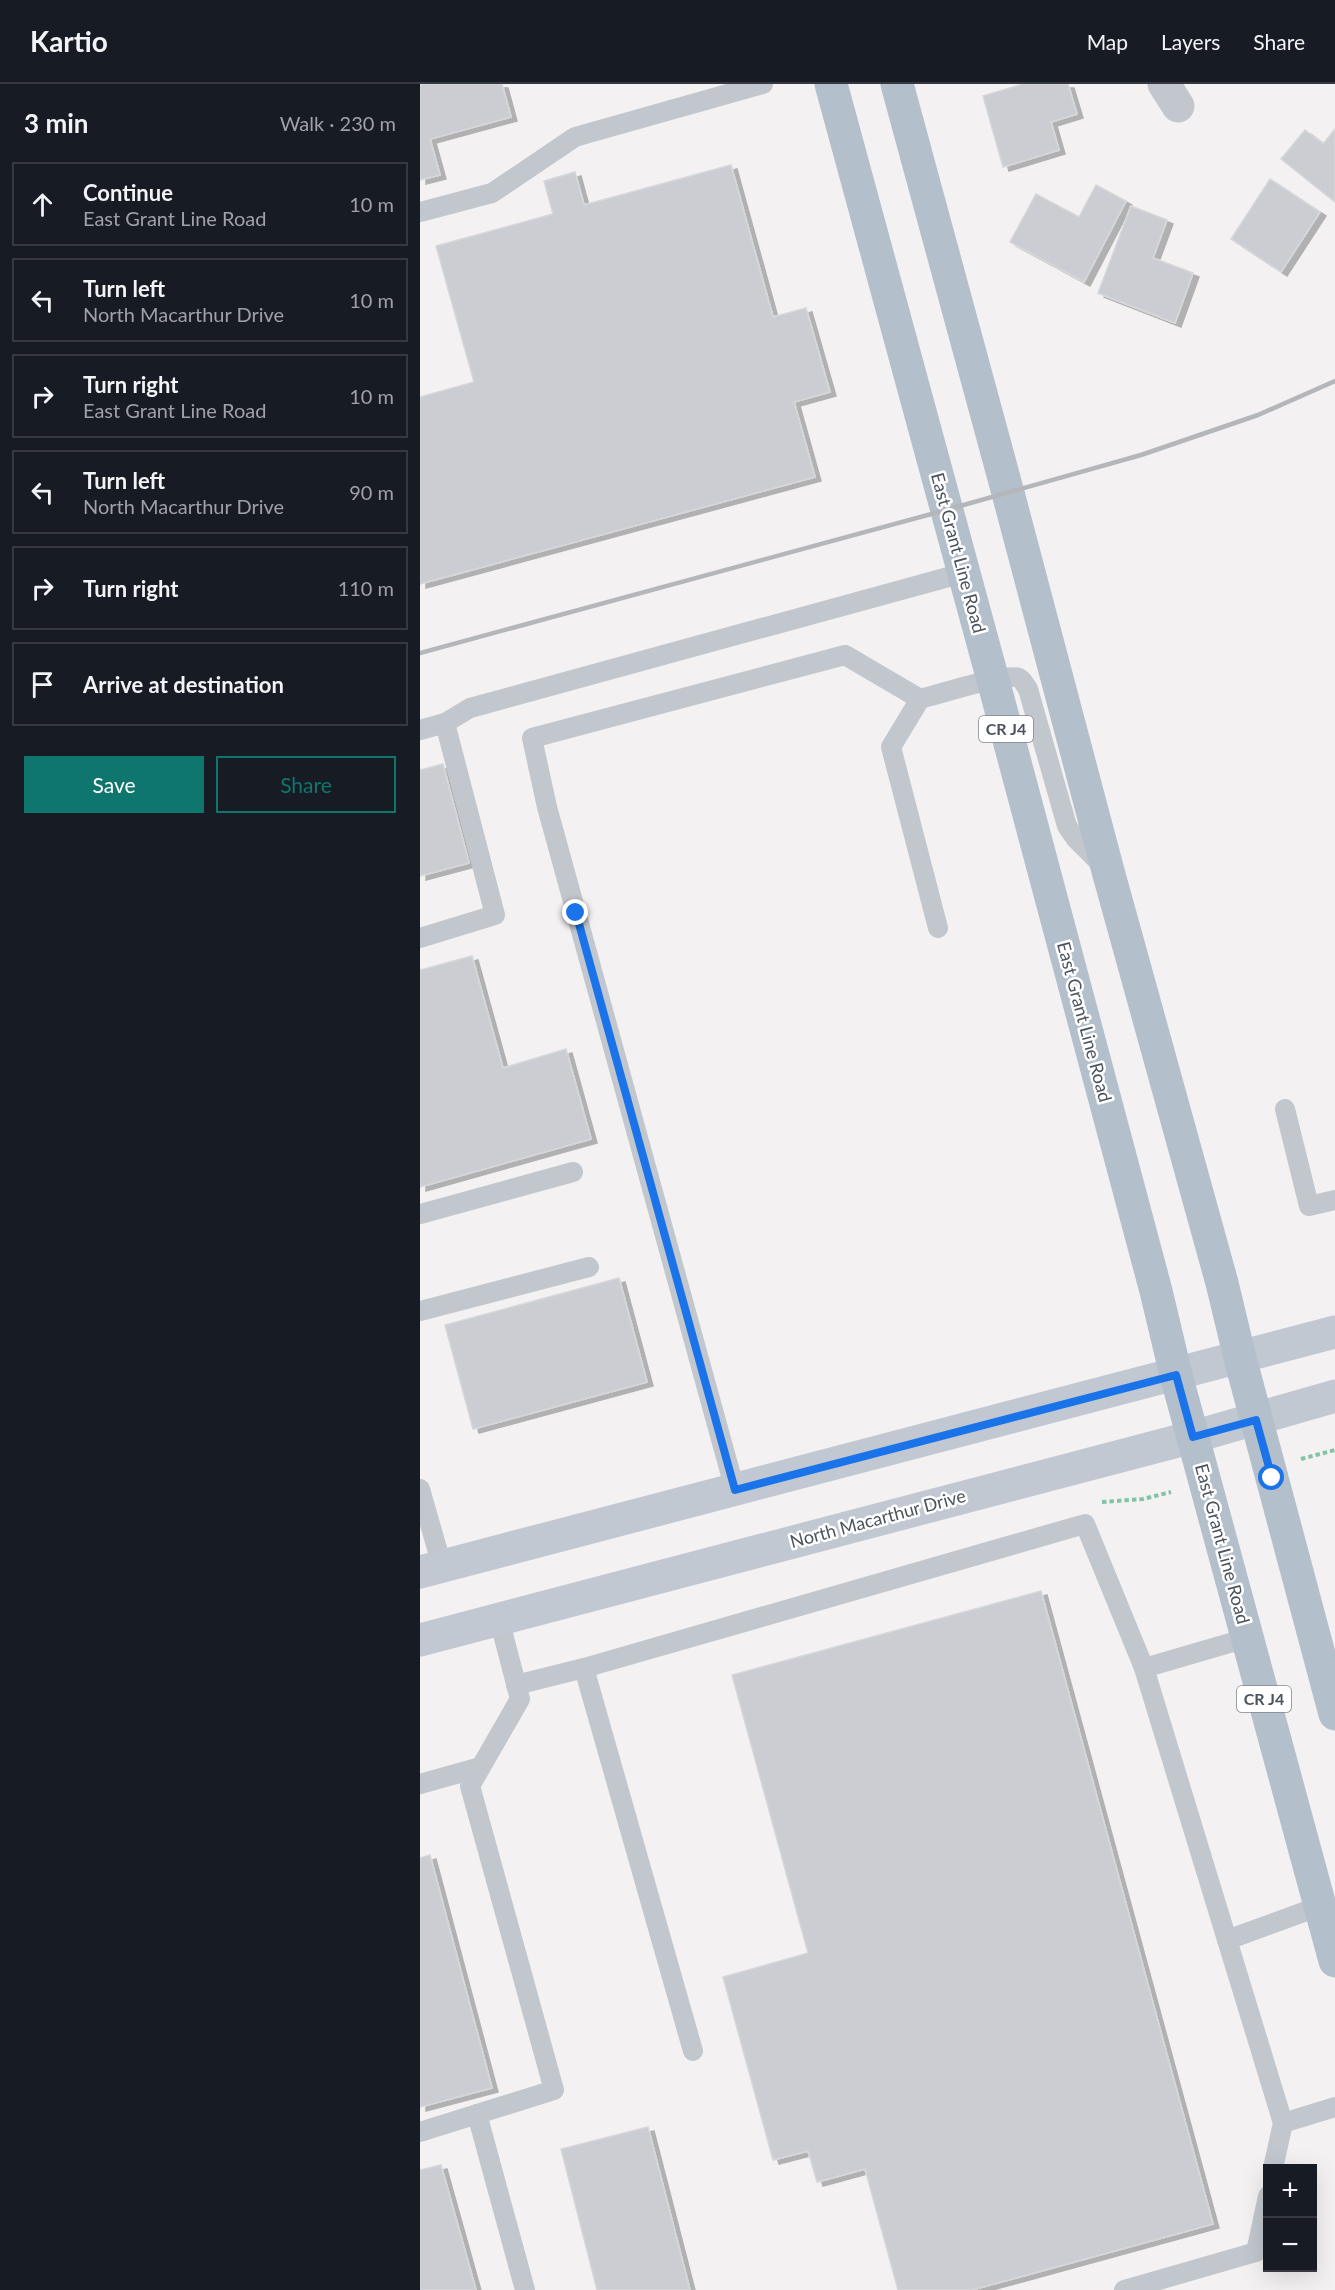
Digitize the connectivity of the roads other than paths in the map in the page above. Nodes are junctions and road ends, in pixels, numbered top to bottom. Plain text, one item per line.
1 (763, 84) edge
2 (831, 84) edge
3 (897, 84) edge
4 (420, 212) edge
5 (963, 573) junction
6 (993, 680) junction
7 (920, 699) junction
8 (445, 723) junction
9 (420, 730) edge
10 (1108, 871) junction
11 (938, 928) dead end
12 (420, 938) edge
13 (1285, 1109) dead end
14 (573, 1172) dead end
15 (1335, 1200) edge
16 (420, 1214) edge
17 (589, 1268) dead end
18 (420, 1311) edge
19 (1335, 1332) edge
20 (1239, 1358) junction
21 (1176, 1375) junction
22 (1335, 1396) edge
23 (1256, 1420) junction
24 (1193, 1437) junction
25 (420, 1489) edge
26 (735, 1490) junction
27 (442, 1566) edge
28 (499, 1619) junction
29 (1247, 1638) junction
30 (420, 1640) edge
31 (584, 1668) junction
32 (1144, 1668) junction
33 (516, 1685) junction
34 (1335, 1714) edge
35 (481, 1767) junction
36 (420, 1784) edge
37 (1320, 1906) junction
38 (1227, 1940) junction
39 (1335, 1961) edge
40 (693, 2051) dead end
41 (1335, 2107) edge
42 (477, 2114) junction
43 (1283, 2123) junction
44 (420, 2132) edge
45 (1274, 2164) edge
46 (1263, 2218) edge
47 (525, 2290) edge
48 (1124, 2290) edge

1 - 4 lane
2 - 5 main road, East Grant Line Road / CR J4
3 - 10 main road
5 - 6 main road, East Grant Line Road / CR J4
5 - 8 lane
6 - 7 lane
6 - 10 lane
6 - 21 main road, East Grant Line Road / CR J4
7 - 11 lane
7 - 26 lane
8 - 9 lane
8 - 12 lane
10 - 20 main road
13 - 15 lane
14 - 16 lane
17 - 18 lane
19 - 20 main road
20 - 21 main road
20 - 23 main road
21 - 24 main road, East Grant Line Road / CR J4
21 - 26 main road
22 - 23 main road, North Macarthur Drive
23 - 24 main road, North Macarthur Drive
23 - 34 main road
24 - 28 main road, North Macarthur Drive
24 - 29 main road, East Grant Line Road / CR J4
25 - 27 lane
26 - 27 main road
28 - 30 main road, North Macarthur Drive
28 - 33 lane
29 - 32 lane
29 - 37 main road, East Grant Line Road / CR J4
31 - 32 lane
31 - 33 lane
31 - 40 lane
32 - 38 lane
33 - 35 lane
35 - 36 lane
35 - 42 lane
37 - 38 lane
37 - 39 main road, East Grant Line Road / CR J4
38 - 43 lane
41 - 43 lane
42 - 44 lane
42 - 47 lane
43 - 45 lane
46 - 48 lane

